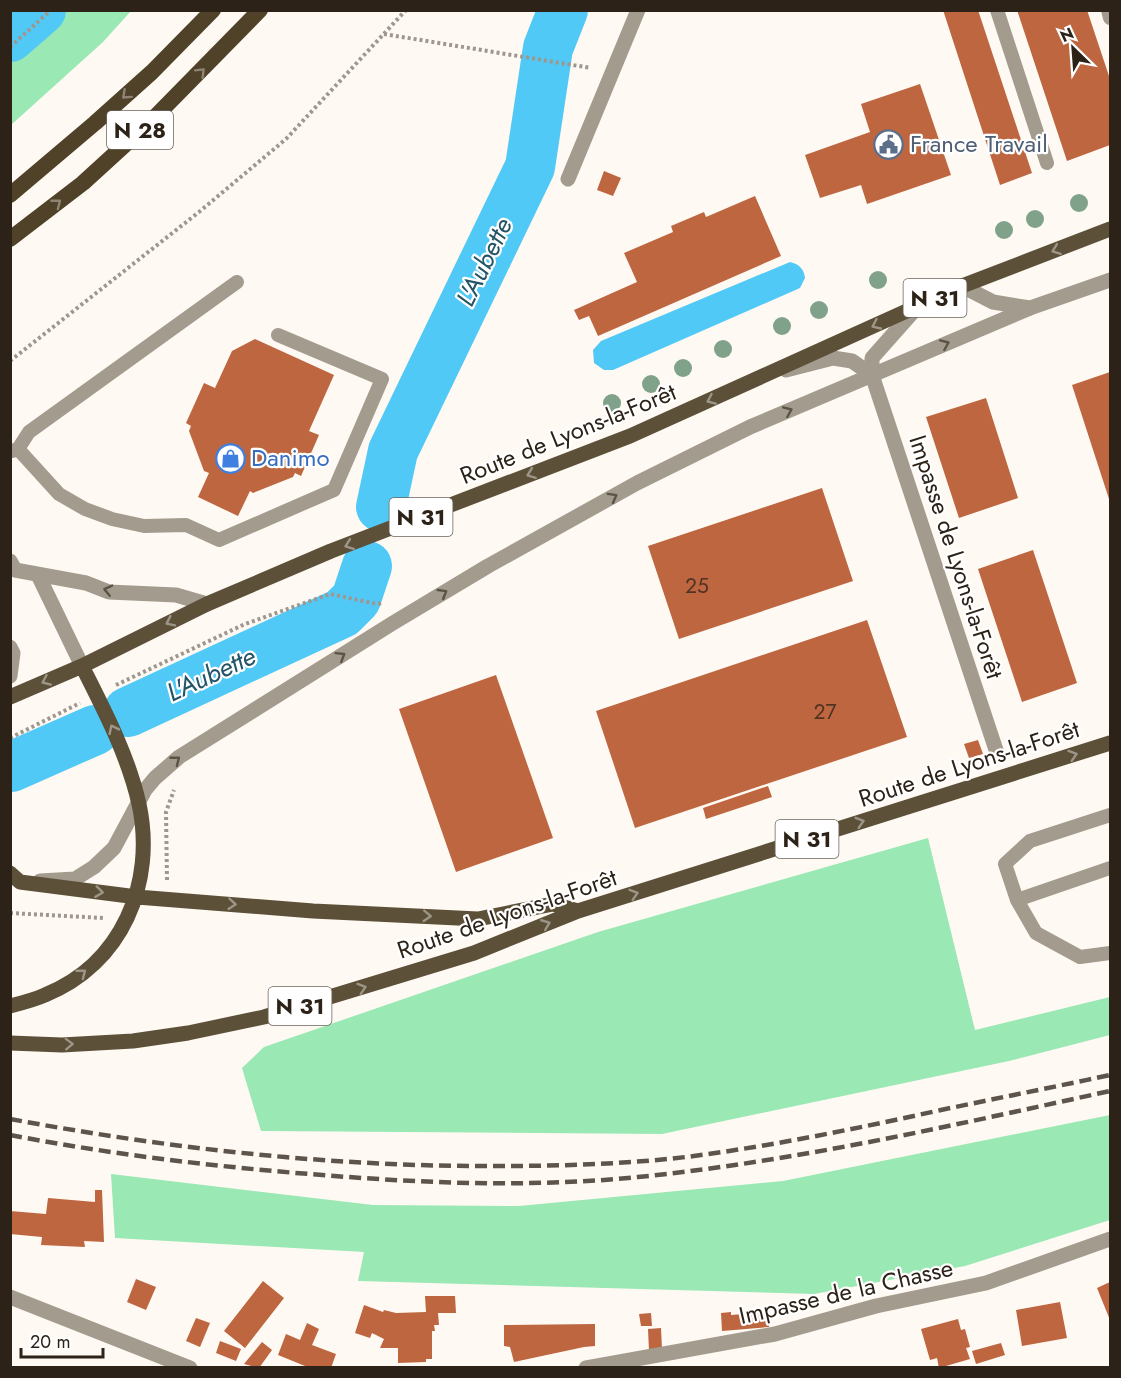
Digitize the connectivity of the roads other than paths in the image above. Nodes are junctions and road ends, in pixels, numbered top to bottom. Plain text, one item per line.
1 (213, 10) edge
2 (260, 10) edge
3 (638, 10) edge
4 (997, 10) edge
5 (1108, 10) edge
6 (1110, 18) edge
7 (1047, 163) dead end
8 (568, 179) dead end
9 (10, 195) edge
10 (1110, 229) edge
11 (10, 239) edge
12 (1110, 280) edge
13 (237, 282) dead end
14 (962, 286) junction
15 (919, 305) junction
16 (1030, 308) junction
17 (278, 335) dead end
18 (764, 375) junction
19 (872, 375) junction
20 (14, 451) edge
21 (12, 570) edge
22 (38, 575) junction
23 (207, 604) junction
24 (10, 647) edge
25 (82, 666) junction
26 (10, 676) edge
27 (10, 697) edge
28 (1110, 743) edge
29 (997, 753) dead end
30 (139, 804) junction
31 (1110, 815) edge
32 (1110, 868) edge
33 (14, 879) edge
34 (137, 897) junction
35 (1017, 900) junction
36 (578, 911) junction
37 (1110, 953) edge
38 (10, 1006) edge
39 (10, 1042) edge
40 (1110, 1239) edge
41 (10, 1297) edge
42 (190, 1368) edge
43 (586, 1368) edge

1 -> 9 highway, N 28
11 -> 2 highway, N 28
3 - 8 street
4 - 7 lane
5 - 6 lane
10 -> 14 main road, Route de Lyons-la-Forêt / N 31
12 - 16 street
13 - 20 lane
14 - 15 main road, Route de Lyons-la-Forêt / N 31
14 - 16 street
15 -> 18 main road, Route de Lyons-la-Forêt / N 31
15 - 19 street
19 -> 16 street
17 - 20 lane
18 - 19 street
18 -> 23 main road, Route de Lyons-la-Forêt / N 31
19 - 29 street, Impasse de Lyons-la-Forêt
30 -> 19 street
21 - 22 street
23 -> 22 street
22 - 25 street
23 -> 25 main road, Route de Lyons-la-Forêt / N 31
24 - 26 street
25 -> 27 main road, Route de Lyons-la-Forêt / N 31
30 -> 25 main road
36 -> 28 main road, Route de Lyons-la-Forêt / N 31
30 - 33 street
30 - 34 main road
31 - 35 lane
32 - 35 lane
33 -> 34 main road
34 -> 36 main road
38 -> 34 main road
35 - 37 lane
39 -> 36 main road, Route de Lyons-la-Forêt / N 31
40 - 43 street, Impasse de la Chasse
41 - 42 street

